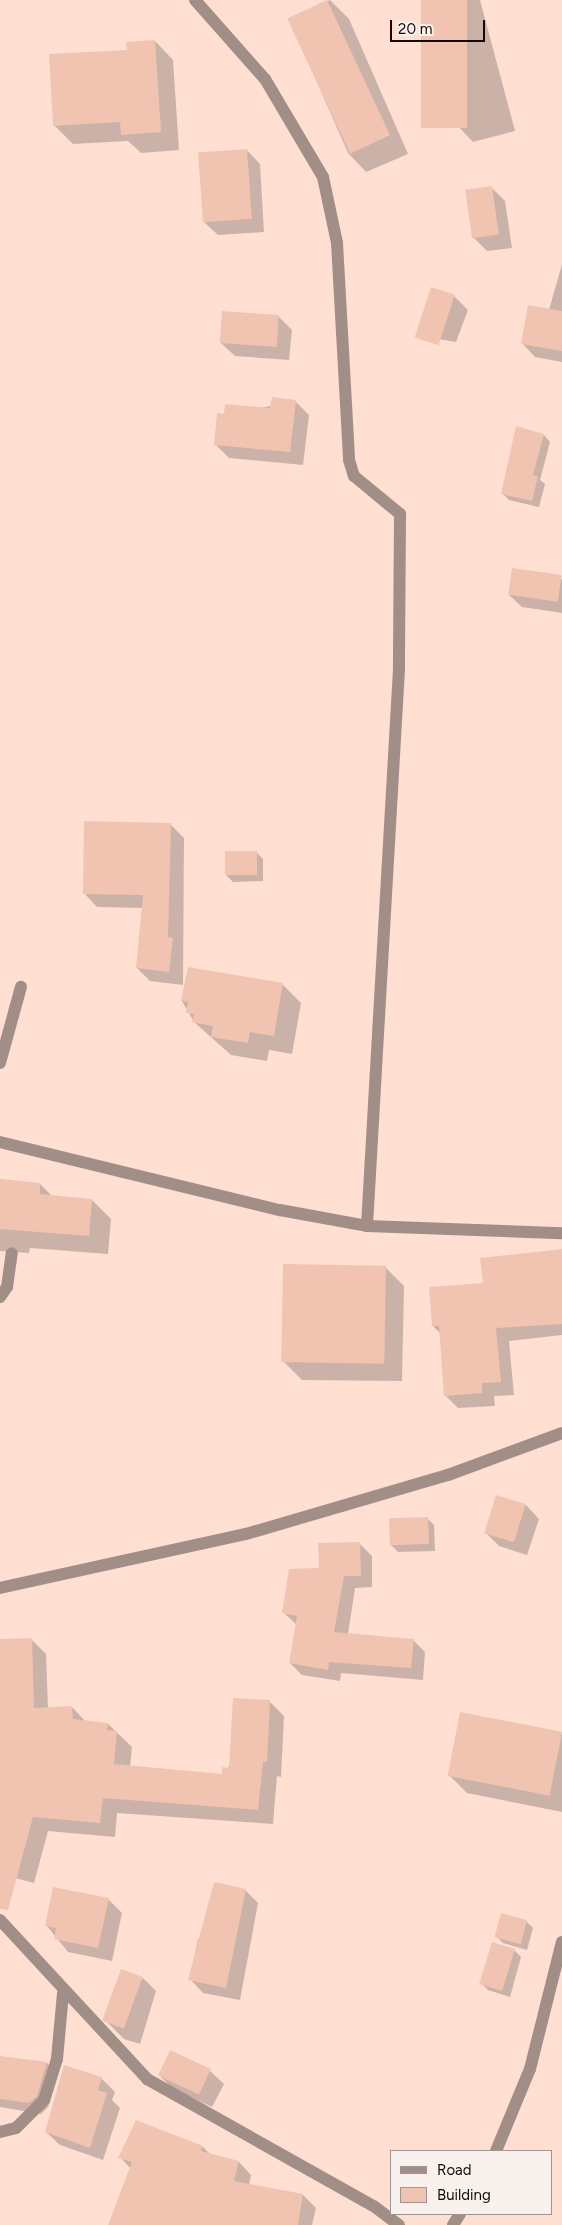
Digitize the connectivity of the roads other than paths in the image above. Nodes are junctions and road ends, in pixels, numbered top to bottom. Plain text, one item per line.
1 (195, 0) edge
2 (20, 987) dead end
3 (0, 1063) edge
4 (0, 1142) edge
5 (367, 1226) junction
6 (562, 1233) edge
7 (12, 1252) dead end
8 (0, 1297) edge
9 (562, 1433) edge
10 (0, 1588) edge
11 (0, 1920) edge
12 (562, 1942) edge
13 (63, 1993) junction
14 (0, 2132) edge
15 (496, 2150) edge
16 (399, 2225) edge

1 - 5 street
2 - 3 street
4 - 5 street
5 - 6 street
7 - 8 street
9 - 10 street
11 - 13 street
12 - 15 street
13 - 14 street
13 - 16 street

